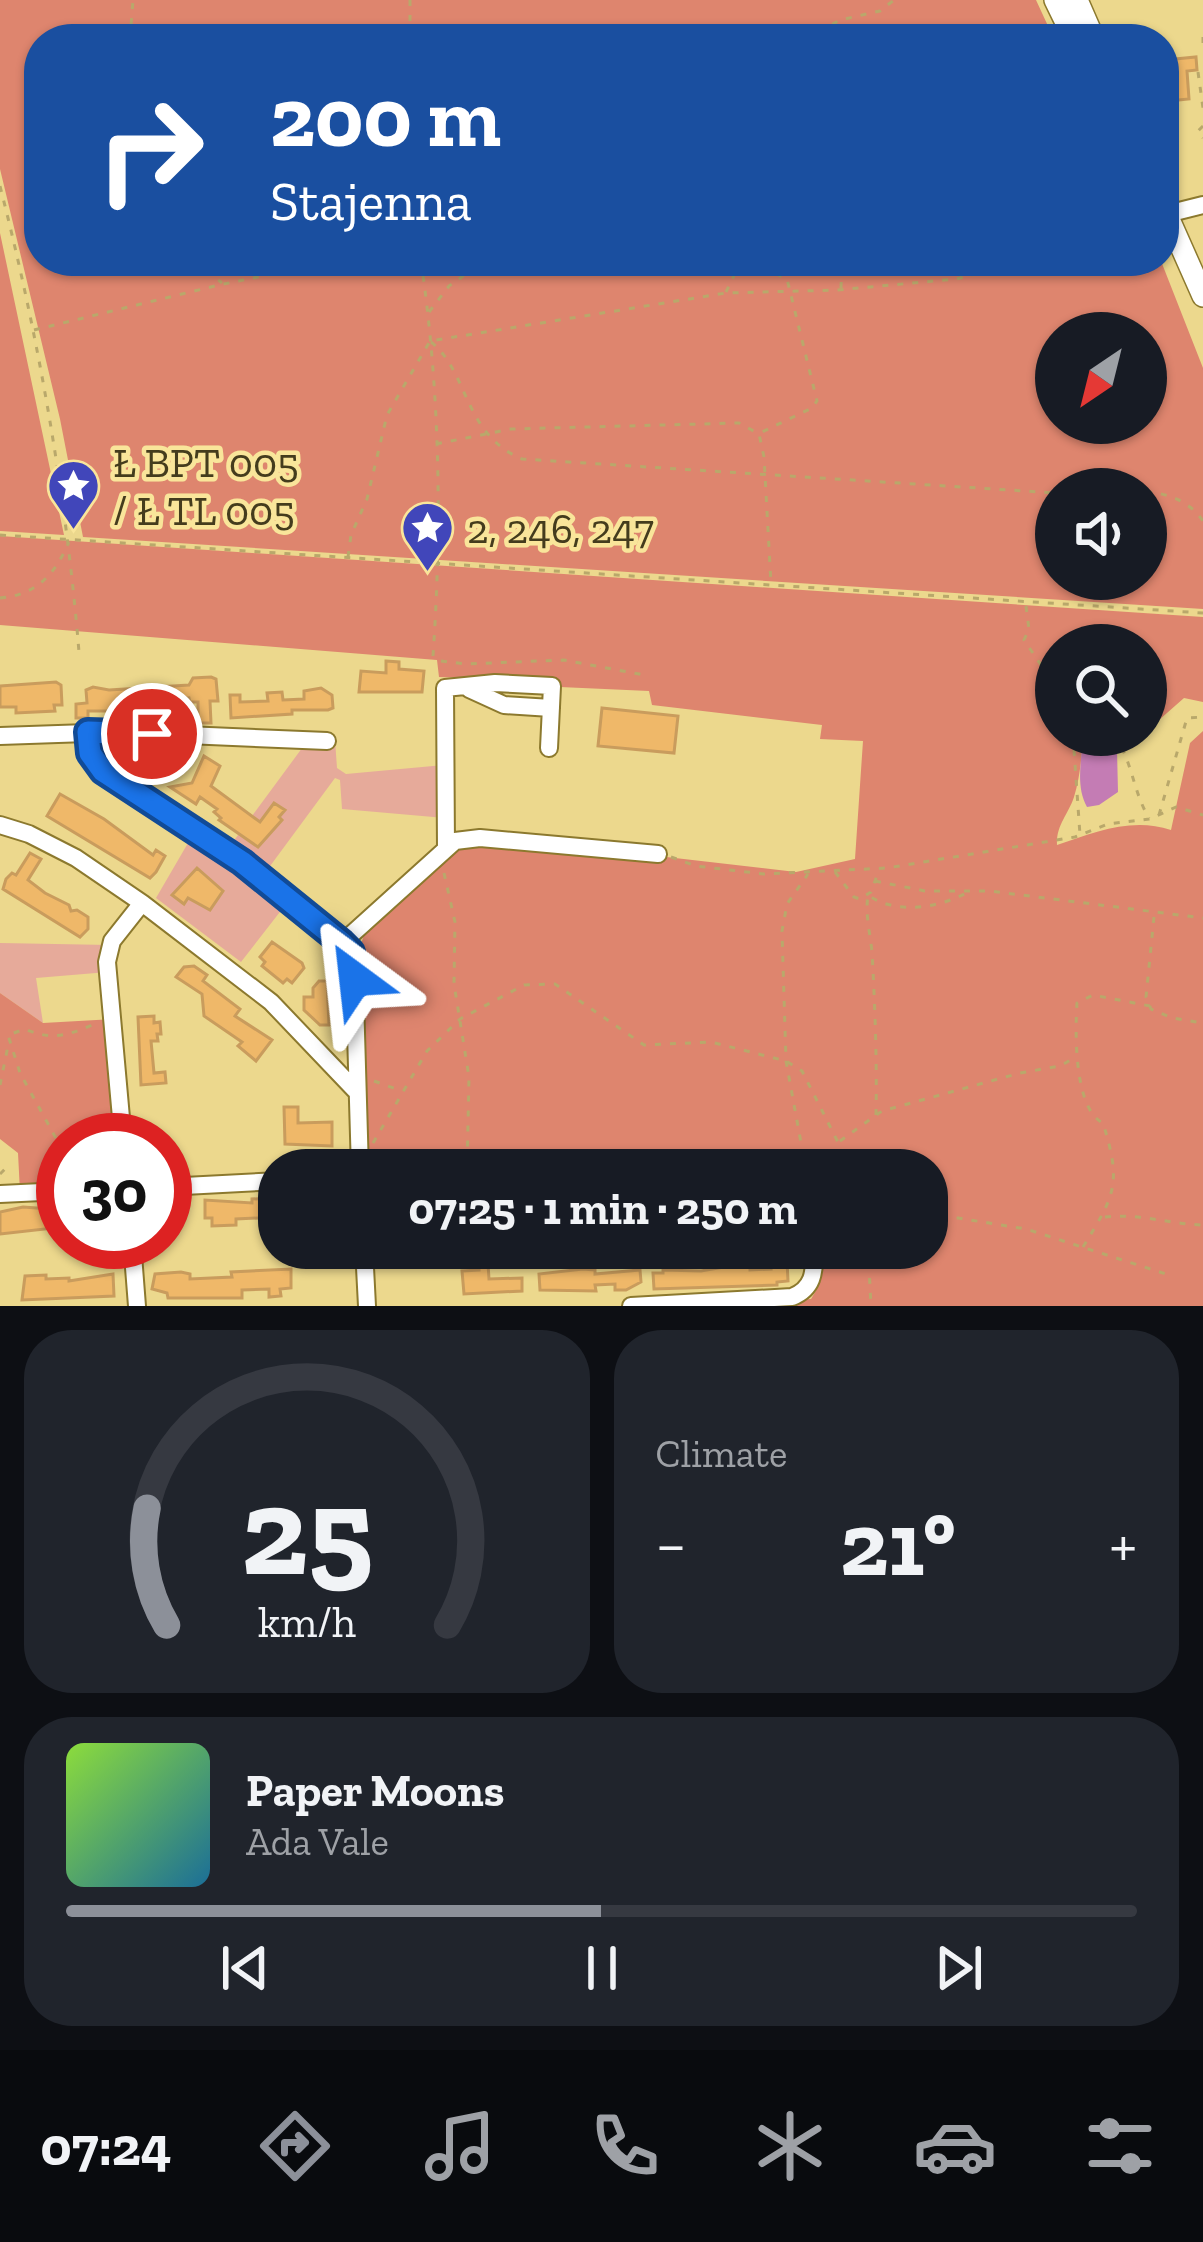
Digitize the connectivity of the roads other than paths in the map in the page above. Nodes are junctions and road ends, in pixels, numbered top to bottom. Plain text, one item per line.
1 (1179, 242) edge
2 (1203, 296) edge
3 (88, 732) junction
4 (0, 736) edge
5 (327, 741) dead end
6 (548, 748) dead end
7 (0, 825) edge
8 (442, 851) junction
9 (658, 854) road end
10 (142, 903) junction
11 (342, 943) junction
12 (355, 1082) junction
13 (121, 1113) edge
14 (358, 1149) edge
15 (258, 1182) edge
16 (192, 1185) edge
17 (36, 1192) edge
18 (0, 1194) edge
19 (134, 1269) edge
20 (365, 1269) edge
21 (814, 1269) edge
22 (137, 1306) edge
23 (367, 1306) edge
24 (631, 1306) edge

1 - 2 main road
3 - 4 street
3 - 5 street
3 - 11 street
6 - 8 street
7 - 10 street
8 - 9 street
8 - 11 street
10 - 12 street
10 - 13 street
11 - 12 street
12 - 14 street
15 - 16 street
17 - 18 street
19 - 22 street
20 - 23 street
21 - 24 street

